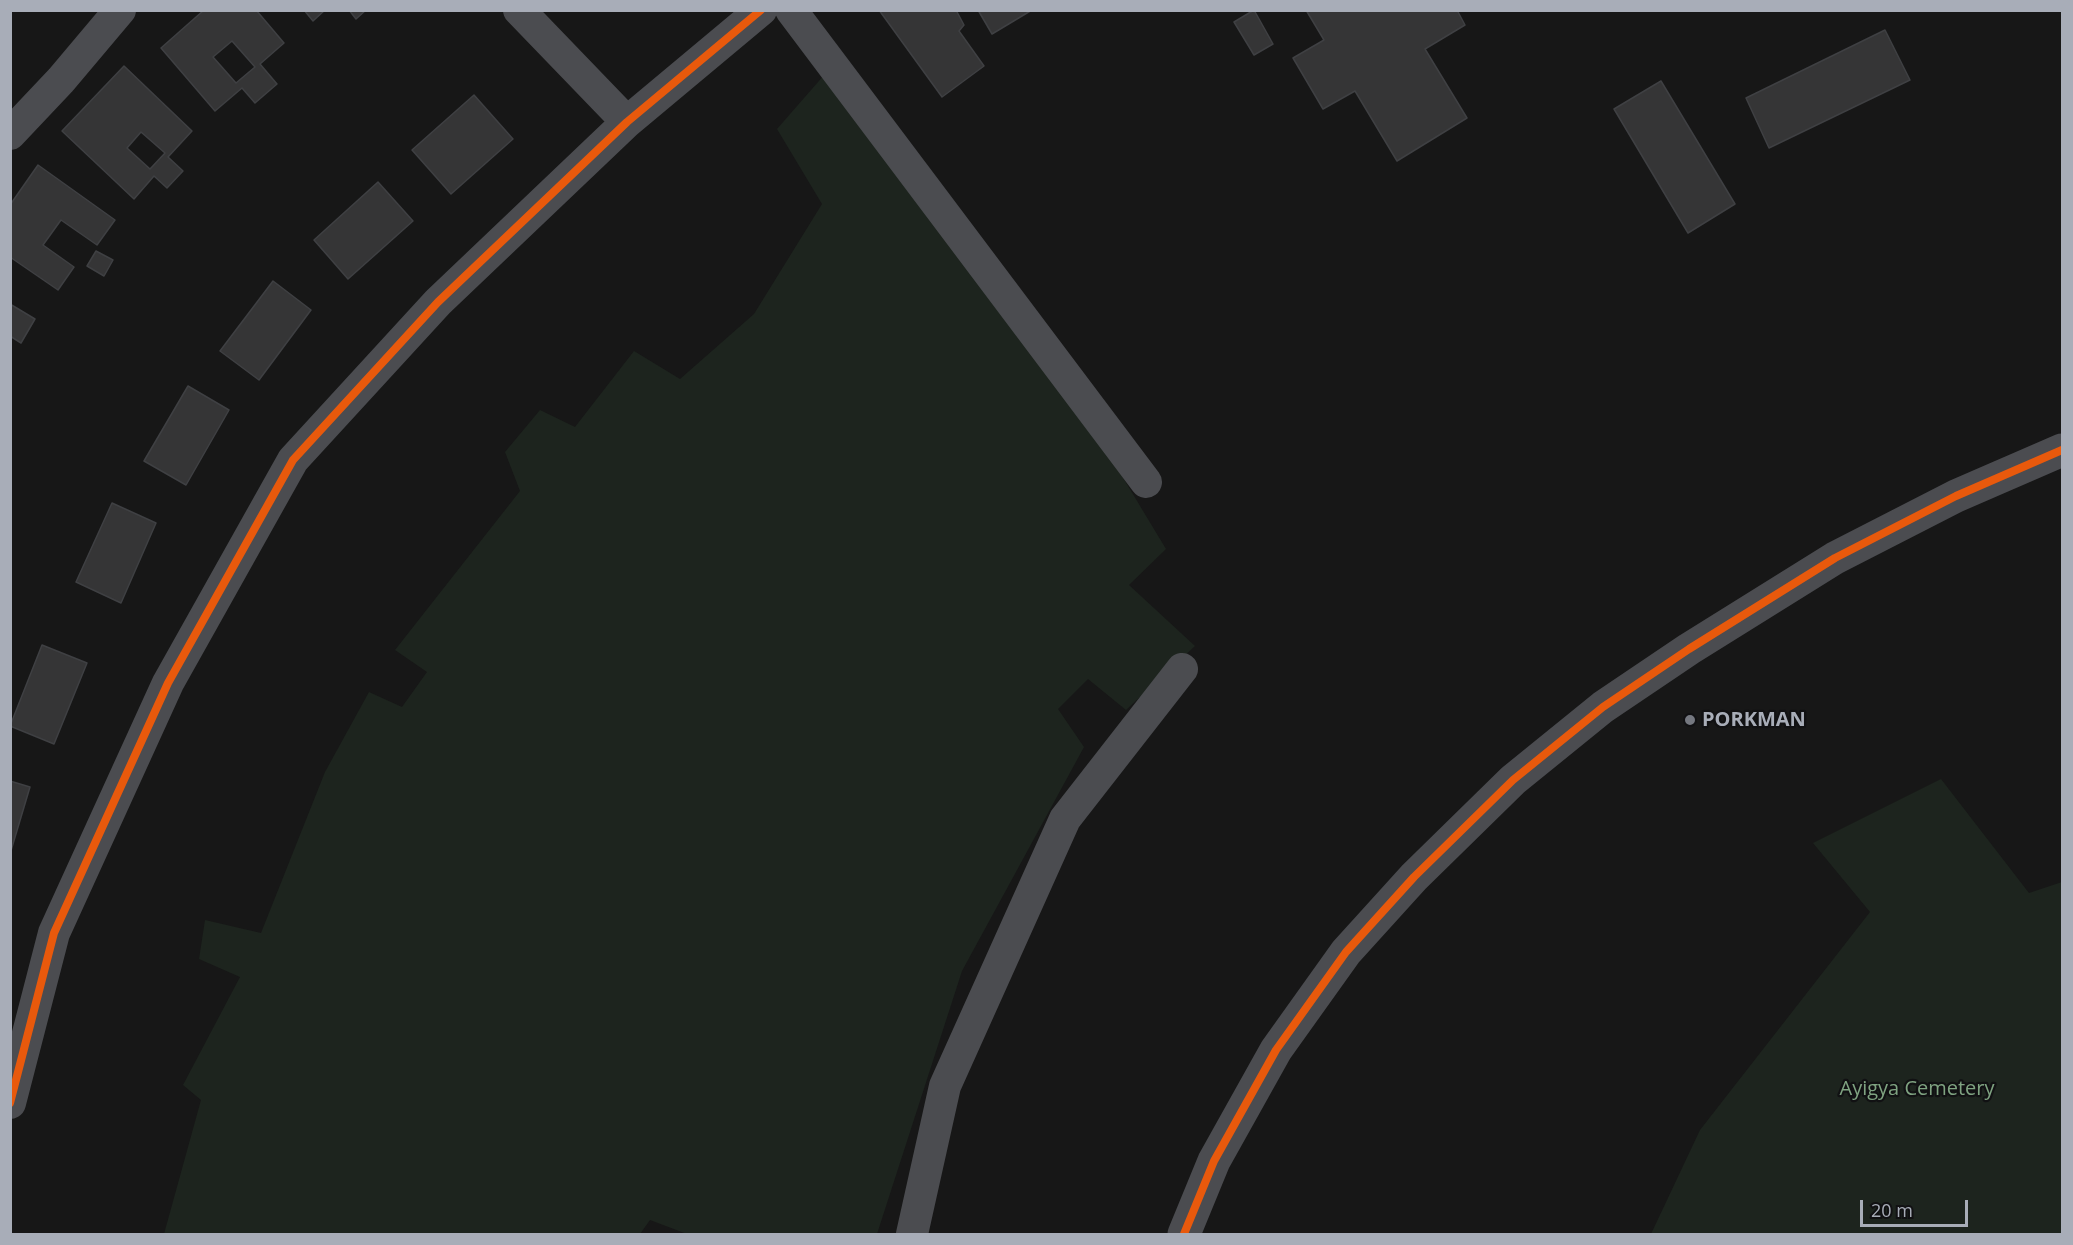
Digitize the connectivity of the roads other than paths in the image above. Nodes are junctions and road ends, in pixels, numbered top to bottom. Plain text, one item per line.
1 (120, 10) edge
2 (519, 10) edge
3 (761, 10) edge
4 (791, 10) edge
5 (627, 122) junction
6 (10, 135) edge
7 (2062, 450) edge
8 (1146, 482) dead end
9 (1182, 669) dead end
10 (10, 1103) edge
11 (912, 1234) edge
12 (1184, 1234) edge

1 - 6 street
2 - 5 street
3 - 5 street
4 - 8 street
5 - 10 street
7 - 12 street
9 - 11 street

